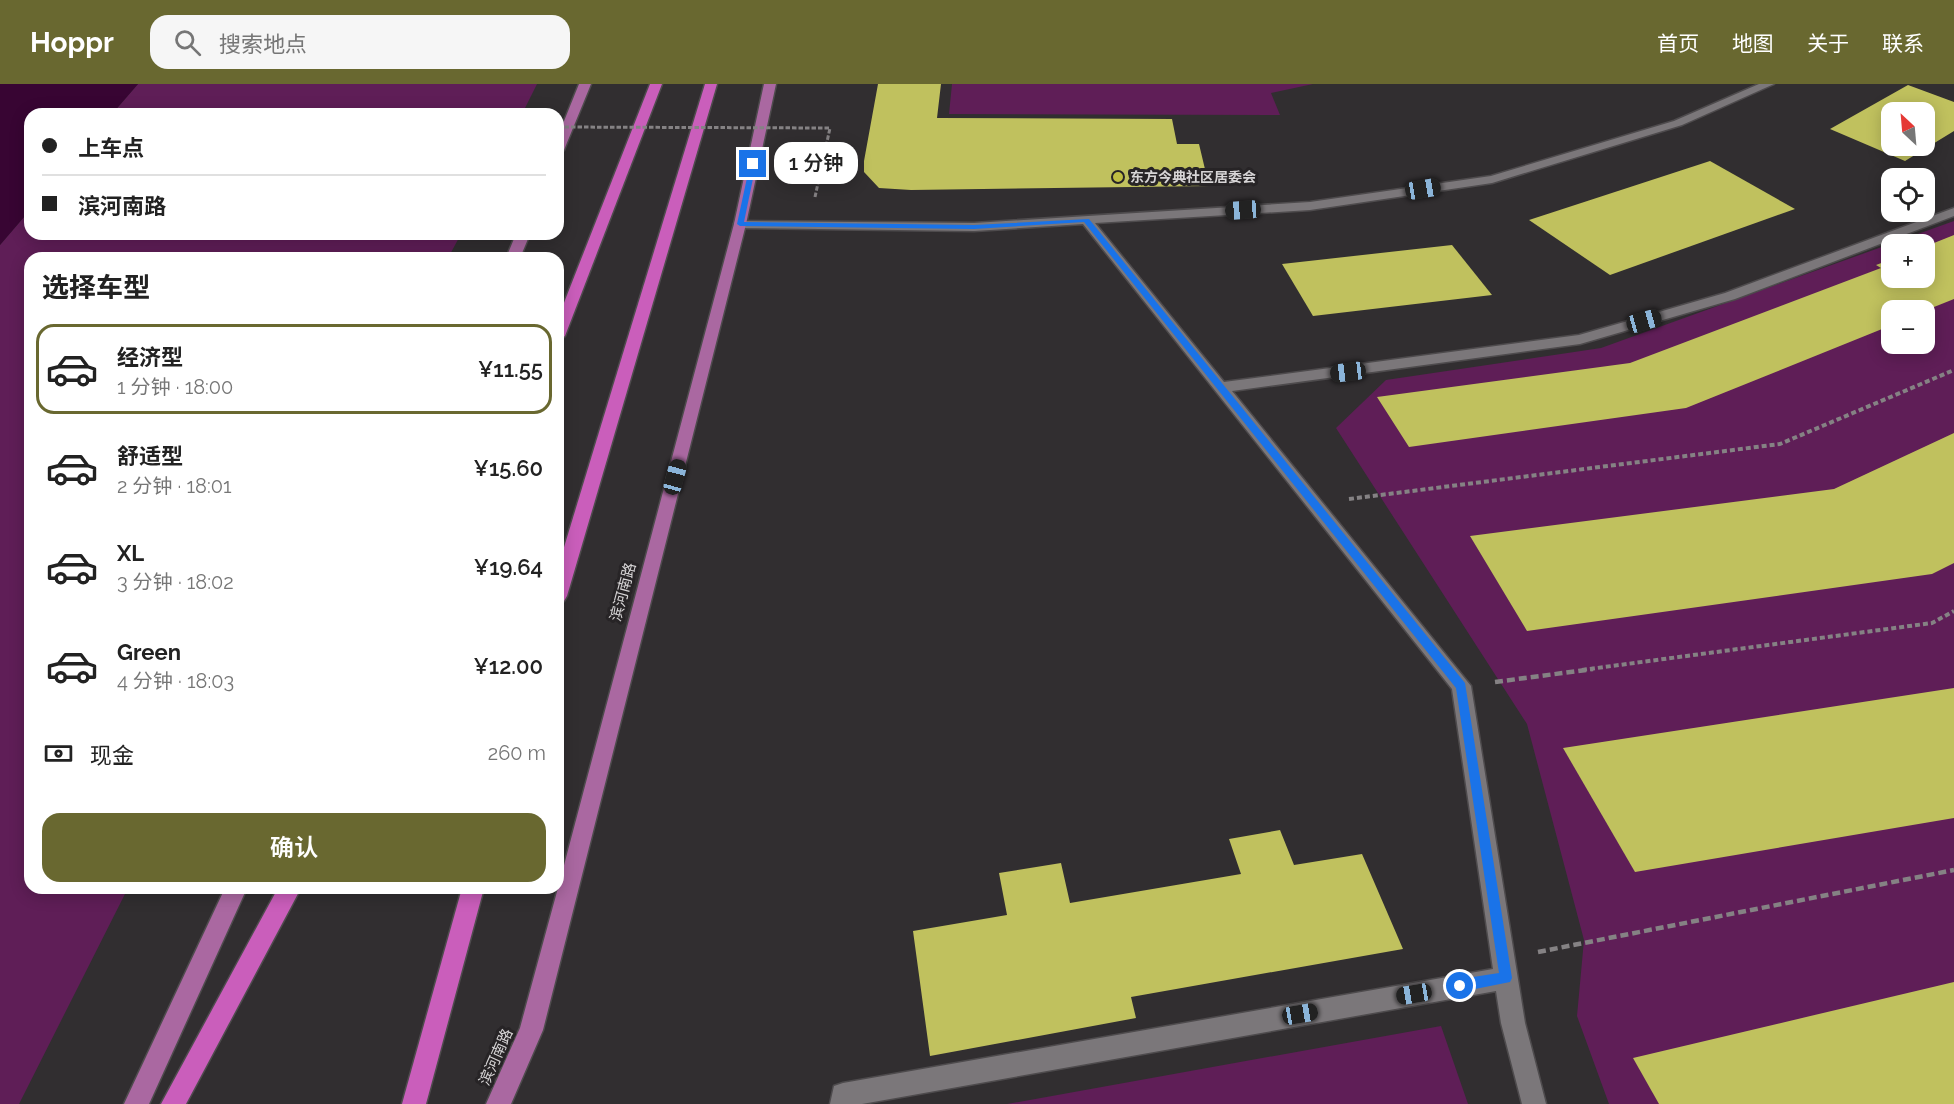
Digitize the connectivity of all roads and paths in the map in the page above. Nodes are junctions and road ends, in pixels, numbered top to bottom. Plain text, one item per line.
1 (656, 84) edge
2 (711, 84) edge
3 (770, 84) edge
4 (1768, 84) edge
5 (583, 87) edge
6 (564, 127) edge
7 (564, 135) edge
8 (1954, 212) edge
9 (1086, 220) junction
10 (740, 224) junction
11 (808, 226) junction
12 (564, 321) edge
13 (1954, 370) edge
14 (1221, 387) junction
15 (1314, 503) junction
16 (564, 576) edge
17 (1954, 611) edge
18 (1461, 686) junction
19 (1954, 870) edge
20 (233, 894) edge
21 (287, 894) edge
22 (471, 894) edge
23 (1504, 968) junction
24 (136, 1104) edge
25 (173, 1104) edge
26 (414, 1104) edge
27 (498, 1104) edge
28 (842, 1104) edge
29 (1534, 1104) edge

1 - 12 highway
2 - 16 highway
3 - 10 main road, 滨河南路
4 - 9 street
5 - 7 main road
6 - 11 path, bridge
8 - 14 street
9 - 11 street
9 - 14 street
10 - 11 street
10 - 27 main road, 滨河南路
13 - 15 path
14 - 15 street
15 - 18 street
17 - 18 path
18 - 23 street
19 - 23 path
20 - 24 main road
21 - 25 highway
22 - 26 highway
23 - 28 street
23 - 29 street

